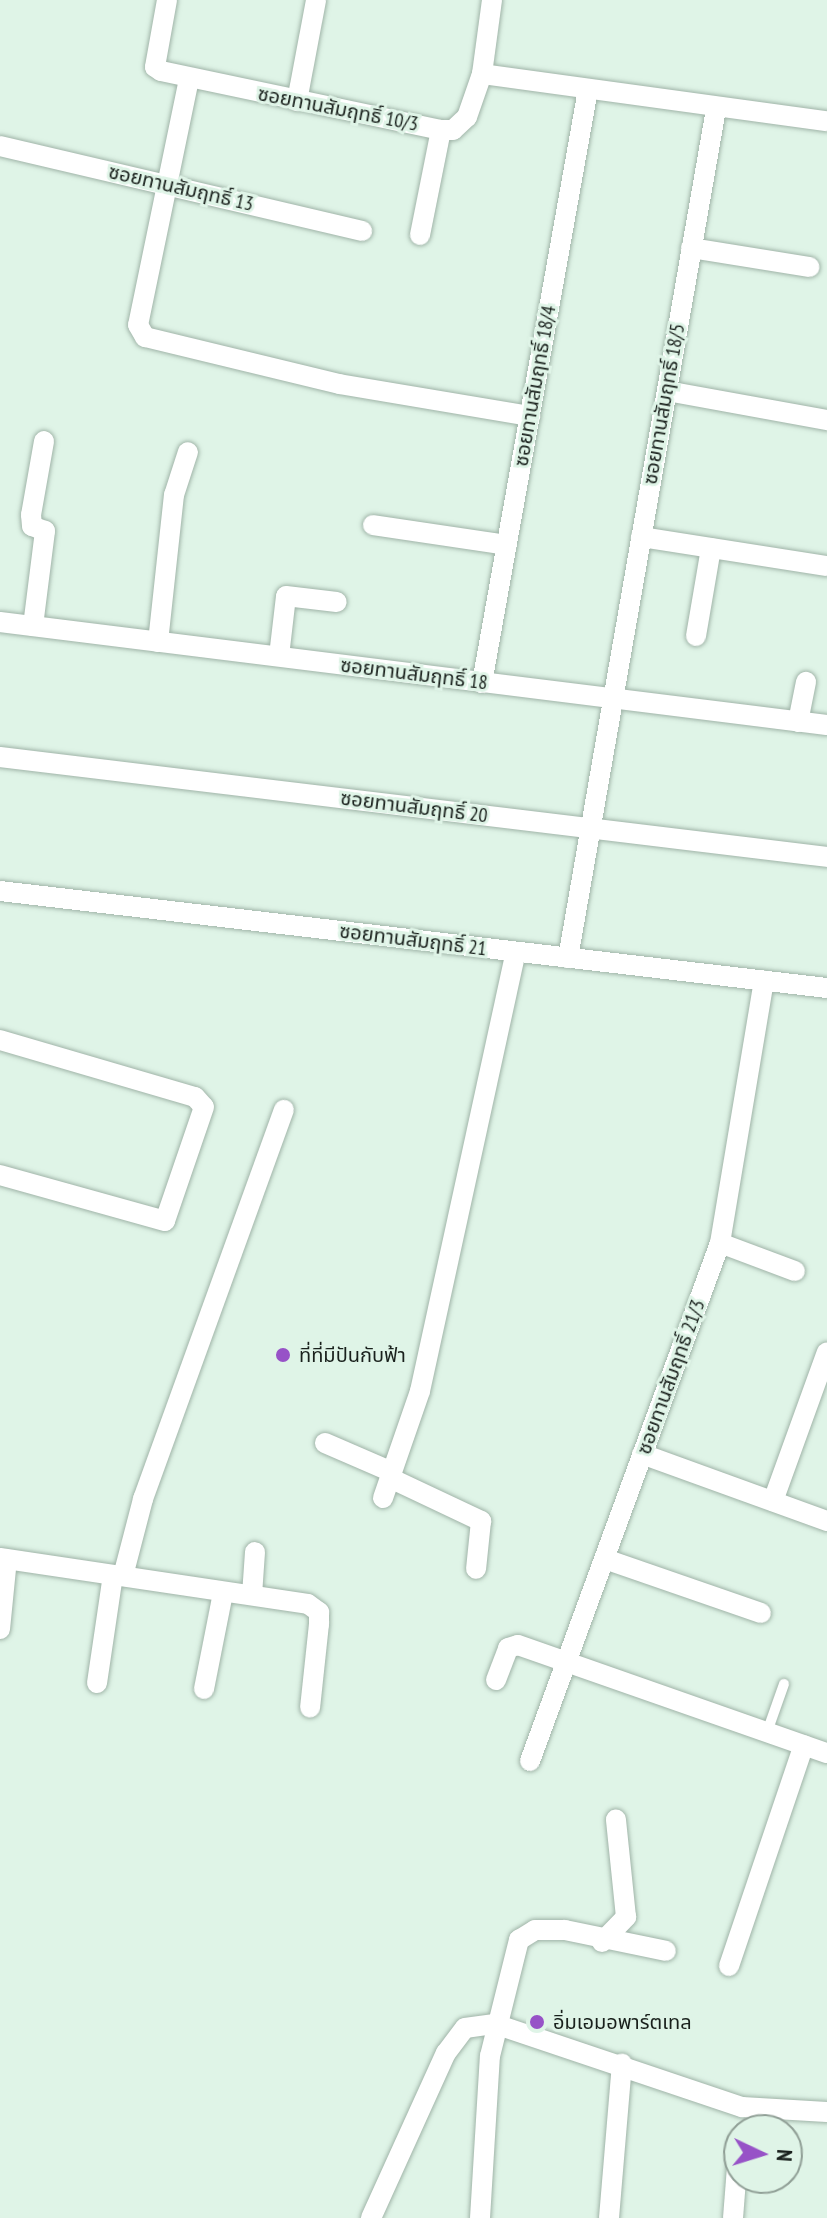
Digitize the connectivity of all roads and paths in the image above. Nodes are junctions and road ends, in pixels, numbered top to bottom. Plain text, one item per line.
1 (167, 0) edge
2 (316, 0) edge
3 (492, 0) edge
4 (482, 74) junction
5 (189, 79) junction
6 (588, 90) junction
7 (297, 101) junction
8 (716, 109) junction
9 (827, 121) edge
10 (441, 130) junction
11 (0, 146) edge
12 (168, 184) junction
13 (362, 231) dead end
14 (420, 235) dead end
15 (691, 248) junction
16 (809, 267) dead end
17 (667, 391) junction
18 (530, 416) junction
19 (827, 420) edge
20 (44, 441) dead end
21 (188, 452) dead end
22 (373, 525) dead end
23 (641, 537) junction
24 (507, 545) junction
25 (711, 548) junction
26 (827, 566) edge
27 (337, 602) dead end
28 (0, 622) edge
29 (33, 626) junction
30 (696, 636) dead end
31 (158, 642) junction
32 (279, 656) junction
33 (806, 682) dead end
34 (482, 683) junction
35 (613, 699) junction
36 (798, 722) junction
37 (827, 725) edge
38 (0, 757) edge
39 (591, 828) junction
40 (827, 857) edge
41 (0, 891) edge
42 (516, 952) junction
43 (568, 958) junction
44 (764, 981) junction
45 (827, 988) edge
46 (0, 1040) edge
47 (284, 1110) dead end
48 (0, 1175) edge
49 (720, 1243) junction
50 (795, 1271) dead end
51 (827, 1352) edge
52 (325, 1443) dead end
53 (642, 1454) junction
54 (391, 1475) junction
55 (383, 1498) dead end
56 (773, 1501) junction
57 (827, 1521) edge
58 (255, 1552) dead end
59 (4, 1559) edge
60 (605, 1559) junction
61 (476, 1569) dead end
62 (118, 1575) junction
63 (223, 1593) junction
64 (252, 1595) junction
65 (761, 1613) dead end
66 (0, 1629) edge
67 (568, 1663) junction
68 (496, 1680) dead end
69 (97, 1683) dead end
70 (784, 1684) dead end
71 (204, 1689) dead end
72 (310, 1708) dead end
73 (767, 1732) junction
74 (804, 1745) junction
75 (827, 1753) edge
76 (530, 1761) dead end
77 (616, 1820) dead end
78 (602, 1942) junction
79 (666, 1951) dead end
80 (729, 1966) dead end
81 (495, 2024) junction
82 (622, 2064) junction
83 (742, 2107) junction
84 (827, 2112) edge
85 (741, 2114) edge
86 (735, 2194) edge
87 (371, 2218) edge
88 (480, 2218) edge
89 (609, 2218) edge
90 (733, 2218) edge

1 - 5 street, ซอยทานสัมฤทธิ์ 10/3
2 - 7 street
3 - 4 street, ซอยทานสัมฤทธิ์ 10/3
4 - 6 street
4 - 10 street, ซอยทานสัมฤทธิ์ 10/3
5 - 7 street, ซอยทานสัมฤทธิ์ 10/3
5 - 12 street
6 - 8 street
6 - 18 street, ซอยทานสัมฤทธิ์ 18/4
7 - 10 street, ซอยทานสัมฤทธิ์ 10/3
8 - 9 street
8 - 15 street, ซอยทานสัมฤทธิ์ 18/5
10 - 14 street
11 - 12 street, ซอยทานสัมฤทธิ์ 13
12 - 13 street, ซอยทานสัมฤทธิ์ 13
12 - 18 street
15 - 16 street
15 - 17 street, ซอยทานสัมฤทธิ์ 18/5
17 - 19 street
17 - 23 street, ซอยทานสัมฤทธิ์ 18/5
18 - 24 street, ซอยทานสัมฤทธิ์ 18/4
20 - 29 street
21 - 31 street
22 - 24 street
23 - 25 street
23 - 35 street, ซอยทานสัมฤทธิ์ 18/5
24 - 34 street, ซอยทานสัมฤทธิ์ 18/4
25 - 26 street
25 - 30 street
27 - 32 street
28 - 29 street, ซอยทานสัมฤทธิ์ 18
29 - 31 street, ซอยทานสัมฤทธิ์ 18
31 - 32 street, ซอยทานสัมฤทธิ์ 18
32 - 34 street, ซอยทานสัมฤทธิ์ 18
33 - 36 street
34 - 35 street, ซอยทานสัมฤทธิ์ 18
35 - 36 street, ซอยทานสัมฤทธิ์ 18
35 - 39 street, ซอยทานสัมฤทธิ์ 18/5
36 - 37 street, ซอยทานสัมฤทธิ์ 18
38 - 39 street, ซอยทานสัมฤทธิ์ 20
39 - 40 street, ซอยทานสัมฤทธิ์ 20
39 - 43 street, ซอยทานสัมฤทธิ์ 18/5
41 - 42 street, ซอยทานสัมฤทธิ์ 21
42 - 43 street, ซอยทานสัมฤทธิ์ 21
42 - 54 street
43 - 44 street, ซอยทานสัมฤทธิ์ 21
44 - 45 street, ซอยทานสัมฤทธิ์ 21
44 - 49 street, ซอยทานสัมฤทธิ์ 21/3
46 - 48 street
47 - 62 street
49 - 50 street
49 - 53 street, ซอยทานสัมฤทธิ์ 21/3
51 - 56 street
52 - 54 street
53 - 56 street
53 - 60 street, ซอยทานสัมฤทธิ์ 21/3
54 - 55 street
54 - 61 street
56 - 57 street
58 - 64 street
59 - 62 street
59 - 66 street
60 - 65 street
60 - 67 street, ซอยทานสัมฤทธิ์ 21/3
62 - 63 street
62 - 69 street
63 - 64 street
63 - 71 street
64 - 72 street
67 - 68 street
67 - 73 street
67 - 76 street, ซอยทานสัมฤทธิ์ 21/3
70 - 73 lane
73 - 74 street
74 - 75 street
74 - 80 street
77 - 78 street
78 - 79 street
78 - 81 street
81 - 82 street
81 - 87 street
81 - 88 street
82 - 83 street
82 - 89 street
83 - 84 street
83 - 85 street
86 - 90 street

